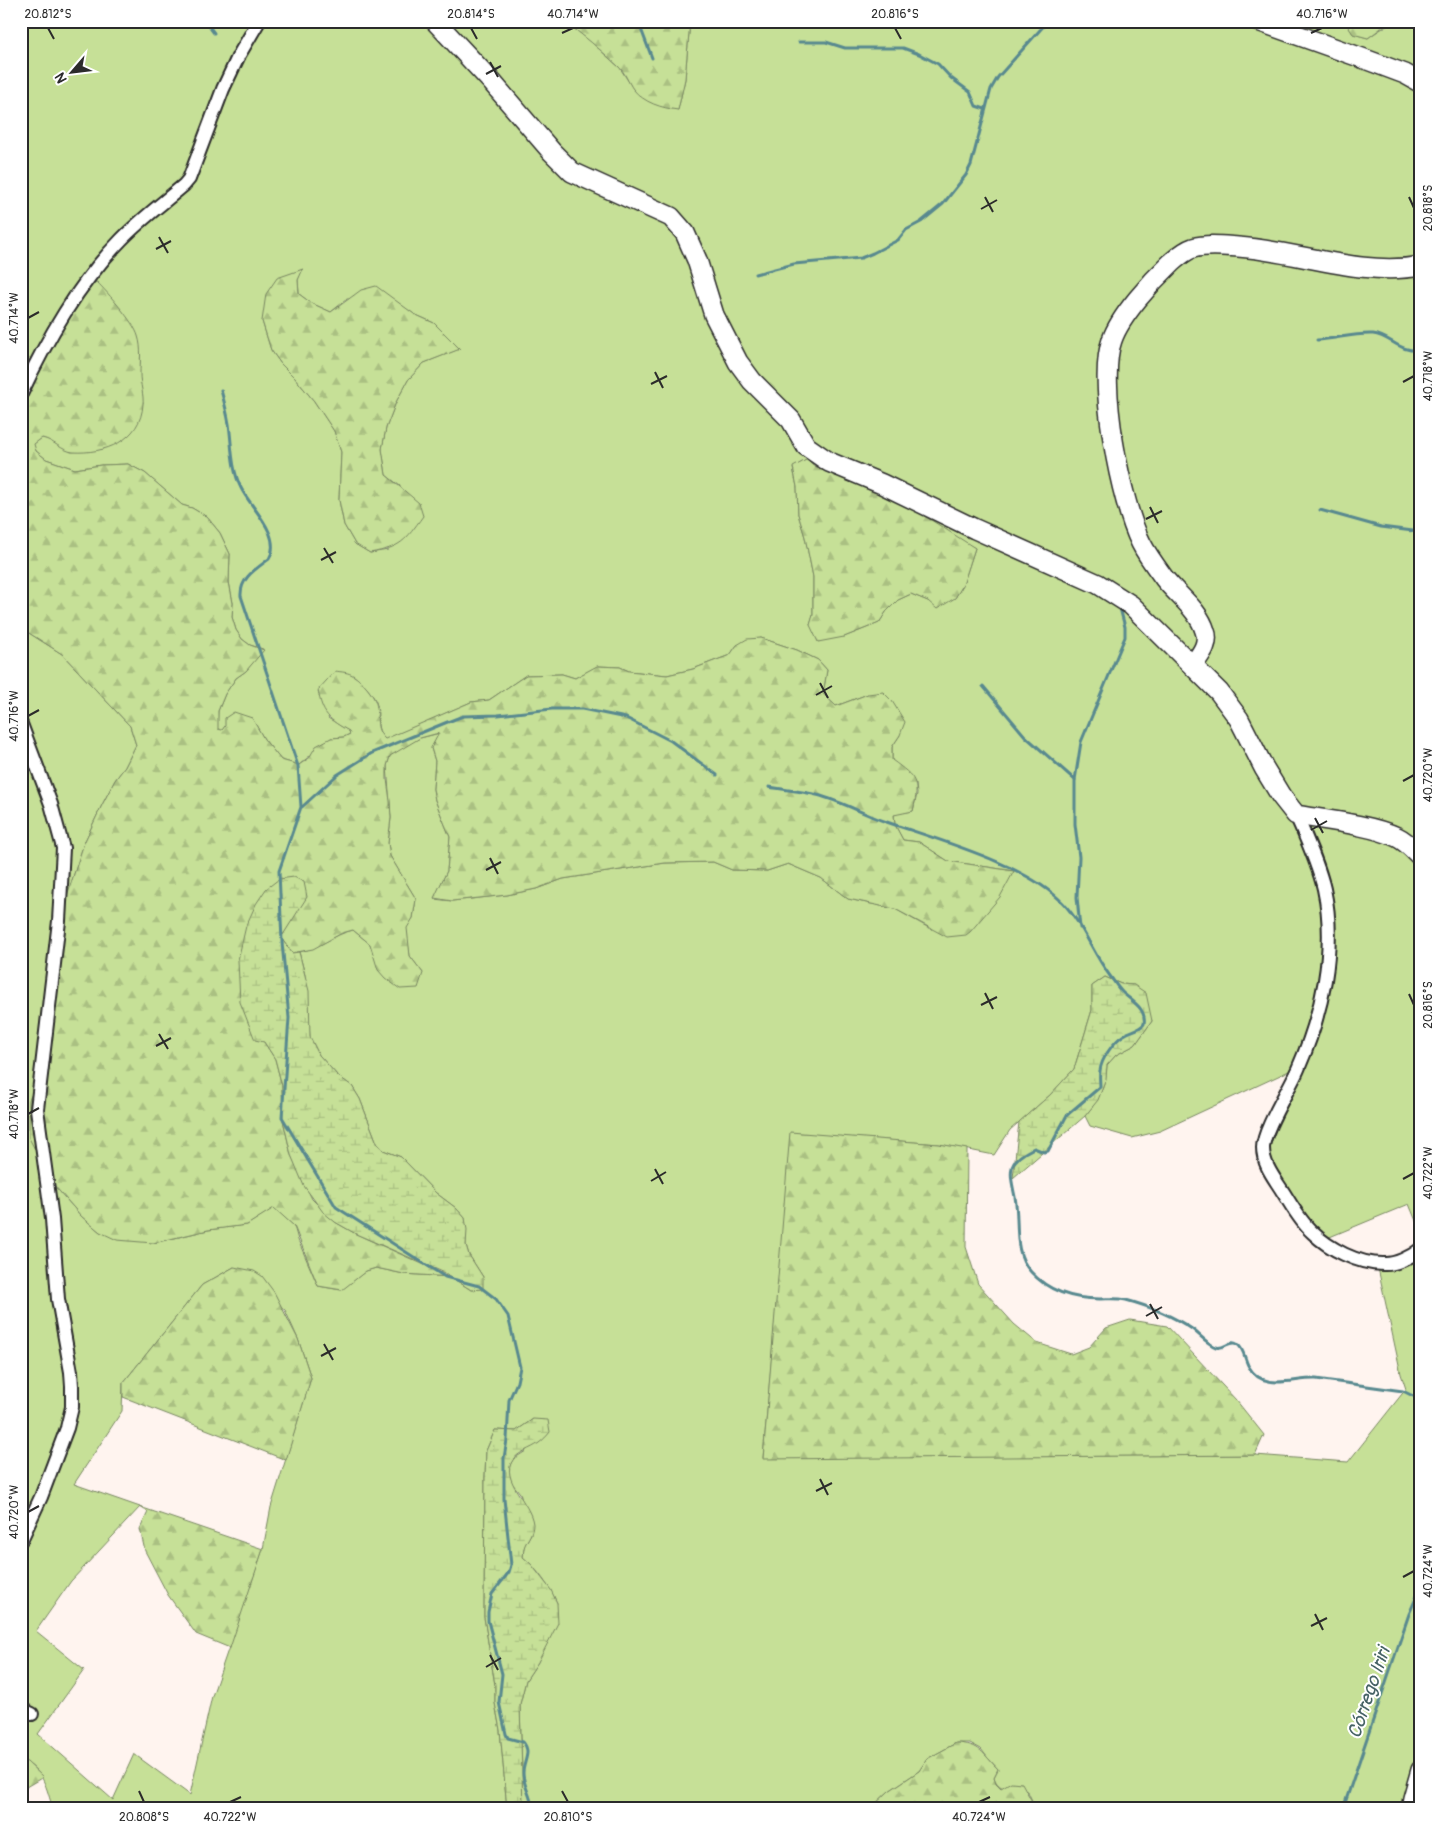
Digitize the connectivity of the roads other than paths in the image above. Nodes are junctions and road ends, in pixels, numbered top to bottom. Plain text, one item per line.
1 (259, 21) edge
2 (435, 21) edge
3 (1258, 21) edge
4 (1421, 83) edge
5 (1421, 266) edge
6 (21, 394) edge
7 (1193, 665) junction
8 (21, 724) edge
9 (1296, 815) junction
10 (1421, 857) edge
11 (1421, 1249) edge
12 (21, 1540) edge
13 (1421, 1770) edge
14 (1412, 1809) edge

1 - 6 street
2 - 7 street
3 - 4 street
5 - 7 street
7 - 9 street
8 - 12 street
9 - 10 street
9 - 11 street
13 - 14 street

